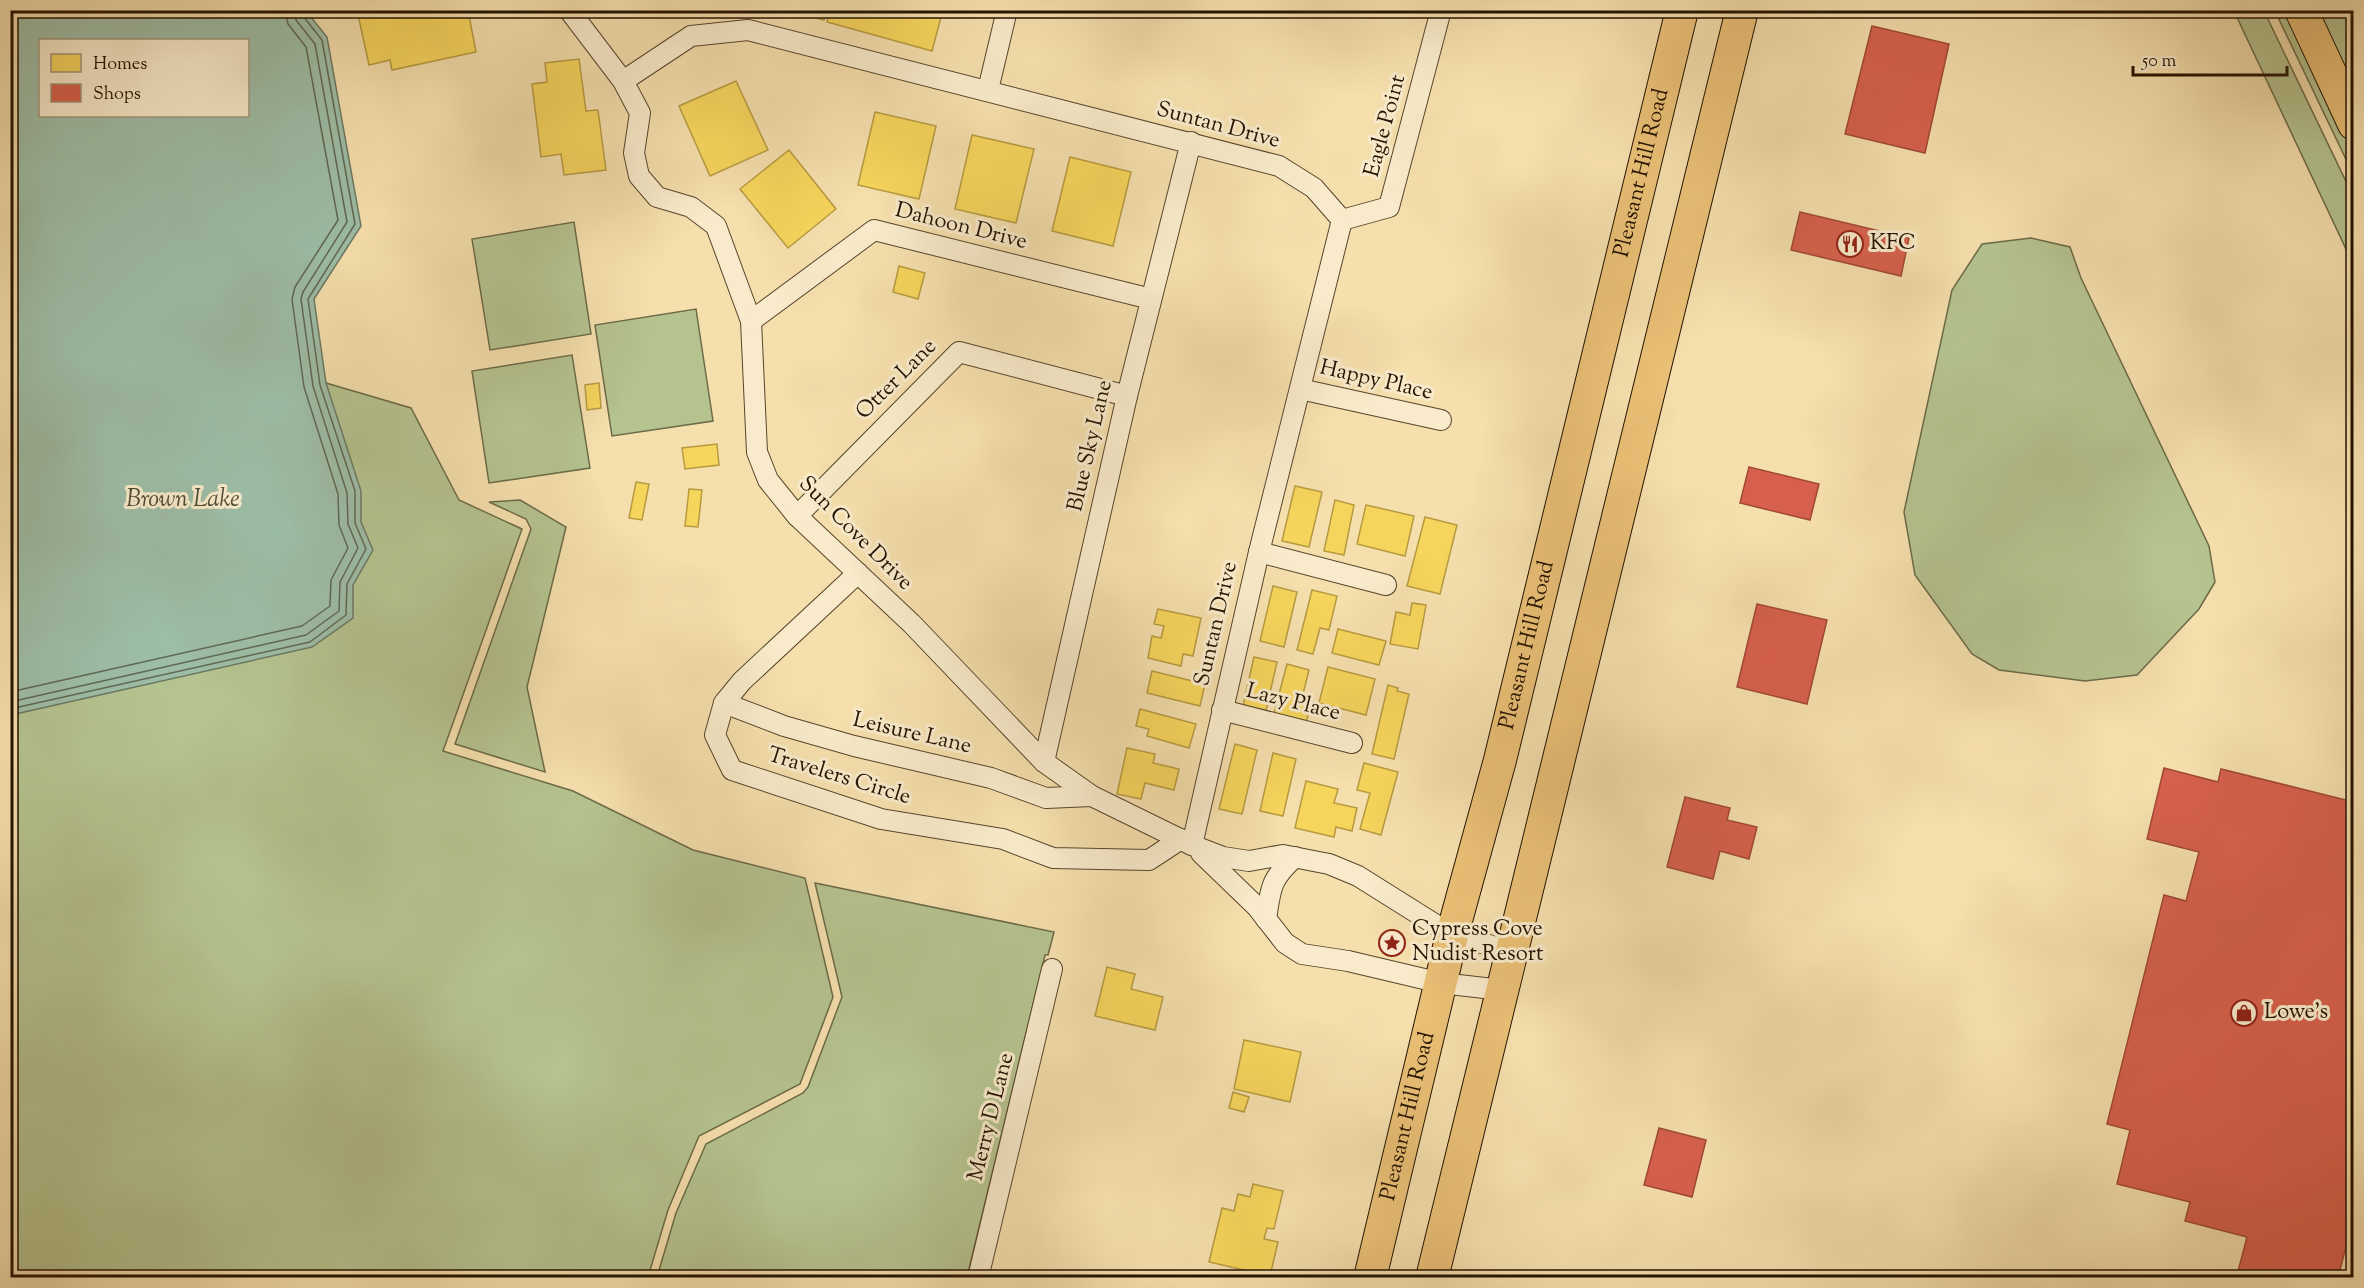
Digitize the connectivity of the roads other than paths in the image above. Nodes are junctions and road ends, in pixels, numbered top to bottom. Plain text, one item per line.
1 (569, 10) edge
2 (1007, 10) edge
3 (1441, 10) edge
4 (1682, 10) edge
5 (1742, 10) edge
6 (2301, 10) edge
7 (622, 81) junction
8 (988, 90) junction
9 (2354, 124) edge
10 (1191, 142) junction
11 (1342, 220) junction
12 (1150, 299) junction
13 (751, 321) junction
14 (1300, 388) junction
15 (1127, 396) junction
16 (1441, 420) dead end
17 (797, 516) junction
18 (1259, 552) junction
19 (858, 573) junction
20 (1386, 585) dead end
21 (724, 703) junction
22 (1222, 710) junction
23 (1352, 743) dead end
24 (1044, 762) junction
25 (1092, 796) junction
26 (1186, 842) junction
27 (1295, 857) junction
28 (1266, 919) junction
29 (1452, 935) junction
30 (1511, 951) junction
31 (1052, 969) dead end
32 (1441, 982) junction
33 (1502, 990) junction
34 (978, 1278) edge
35 (1371, 1278) edge
36 (1432, 1278) edge

1 - 7 street, Sun Cove Drive
2 - 8 street
3 - 11 street, Eagle Point
4 - 29 main road, Pleasant Hill Road
5 - 30 main road
6 - 9 main road
7 - 8 street, Suntan Drive
7 - 13 street, Sun Cove Drive
8 - 10 street, Suntan Drive
10 - 11 street, Suntan Drive
10 - 12 street, Blue Sky Lane
11 - 14 street, Suntan Drive
12 - 13 street, Dahoon Drive
12 - 15 street, Blue Sky Lane
13 - 17 street, Sun Cove Drive
14 - 16 street, Happy Place
14 - 18 street, Suntan Drive
15 - 17 street, Otter Lane
15 - 24 street, Blue Sky Lane
17 - 19 street, Sun Cove Drive
18 - 20 street
18 - 22 street, Suntan Drive
19 - 21 street, Travelers Circle
19 - 24 street, Sun Cove Drive
21 - 25 street, Leisure Lane
21 - 26 street, Travelers Circle
22 - 23 street, Lazy Place
22 - 26 street, Suntan Drive
24 - 25 street, Sun Cove Drive
25 - 26 street, Sun Cove Drive
26 - 27 street, Sun Cove Drive
26 - 28 street, Sun Cove Drive
27 - 28 street
27 - 29 street, Sun Cove Drive
28 - 32 street, Sun Cove Drive
29 - 30 street, Sun Cove Drive
29 - 32 main road, Pleasant Hill Road
30 - 33 main road
31 - 34 street, Merry D Lane
32 - 33 street, Sun Cove Drive
32 - 35 main road, Pleasant Hill Road
33 - 36 main road

